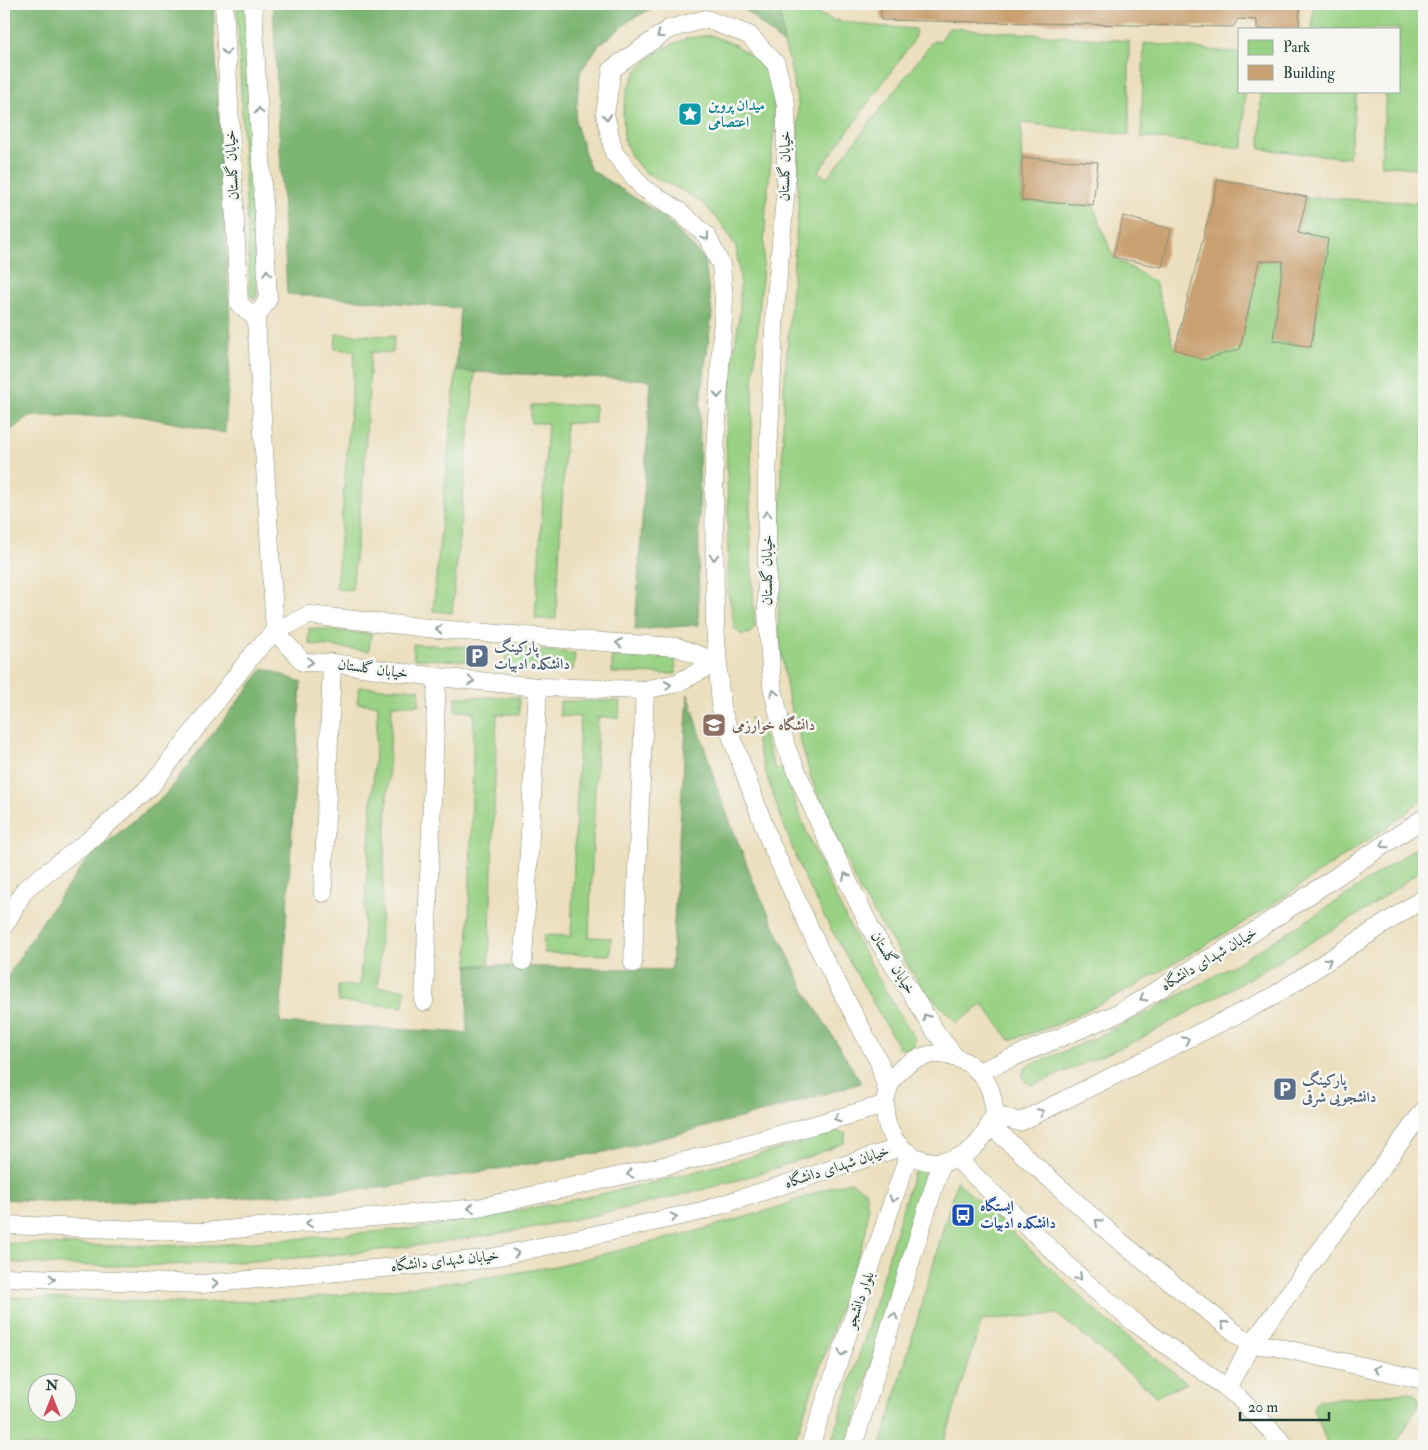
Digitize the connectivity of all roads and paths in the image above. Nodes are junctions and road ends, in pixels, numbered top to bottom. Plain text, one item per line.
1 (224, 4) edge
2 (253, 4) edge
3 (256, 318) junction
4 (275, 631) junction
5 (717, 662) junction
6 (332, 663) junction
7 (436, 677) junction
8 (538, 687) junction
9 (645, 690) junction
10 (1424, 818) edge
11 (323, 893) dead end
12 (1424, 898) edge
13 (4, 926) edge
14 (523, 961) dead end
15 (633, 963) dead end
16 (424, 1002) dead end
17 (955, 1057) junction
18 (978, 1072) junction
19 (886, 1098) junction
20 (1424, 1110) edge
21 (992, 1120) junction
22 (905, 1150) junction
23 (949, 1160) junction
24 (4, 1225) edge
25 (4, 1277) edge
26 (1251, 1345) junction
27 (1424, 1380) edge
28 (1228, 1388) junction
29 (810, 1446) edge
30 (853, 1446) edge
31 (1286, 1446) edge

1 -> 3 lane, خیابان گلستان
3 -> 2 lane, خیابان گلستان
3 - 4 lane
5 -> 4 lane
4 -> 6 lane, خیابان گلستان
4 - 13 lane
9 -> 5 lane, خیابان گلستان
17 -> 5 lane, خیابان گلستان
5 - 19 lane, خیابان گلستان
6 - 7 lane, خیابان گلستان
6 - 11 lane
7 -> 8 lane, خیابان گلستان
7 - 16 lane
8 - 9 lane, خیابان گلستان
8 - 14 lane
9 - 15 lane
10 -> 18 lane, خیابان شهدای دانشگاه
21 -> 12 lane
17 - 18 lane
17 - 19 lane
18 - 21 lane
19 - 22 lane
19 -> 24 lane
20 - 26 lane
21 - 23 lane
26 -> 21 lane
22 - 23 lane
25 -> 22 lane, خیابان شهدای دانشگاه
22 -> 29 lane, بلوار دانشجو
23 -> 28 lane
30 -> 23 lane
27 -> 26 lane
26 - 28 lane
28 - 31 lane

